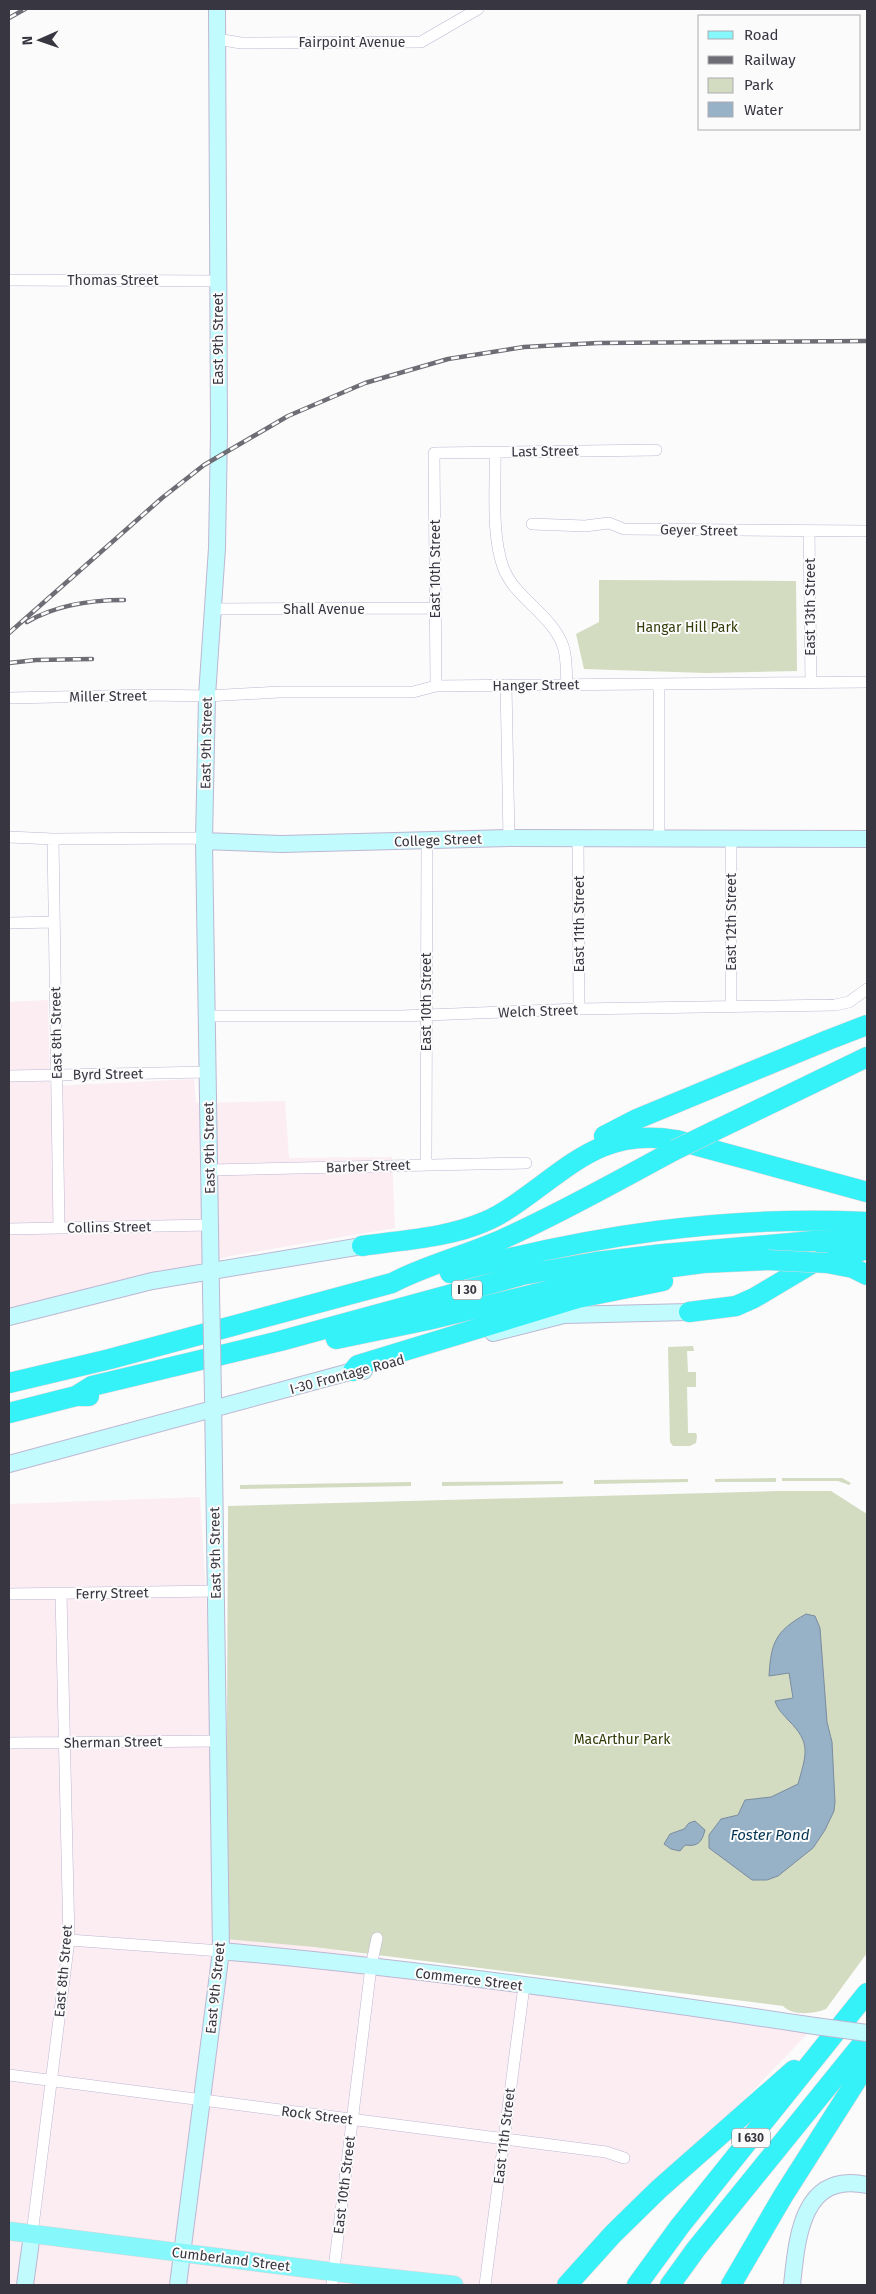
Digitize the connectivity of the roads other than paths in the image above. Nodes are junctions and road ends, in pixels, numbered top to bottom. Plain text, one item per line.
1 (216, 9) edge
2 (478, 9) edge
3 (217, 39) junction
4 (9, 280) edge
5 (218, 281) junction
6 (656, 450) dead end
7 (495, 452) junction
8 (434, 453) joint
9 (532, 524) dead end
10 (810, 531) junction
11 (867, 531) edge
12 (435, 608) junction
13 (213, 609) junction
14 (811, 682) junction
15 (867, 682) edge
16 (567, 684) junction
17 (659, 684) junction
18 (436, 686) junction
19 (506, 686) junction
20 (207, 696) junction
21 (9, 698) edge
22 (9, 837) edge
23 (509, 838) junction
24 (659, 838) junction
25 (53, 839) junction
26 (578, 839) junction
27 (731, 839) junction
28 (867, 839) edge
29 (427, 840) junction
30 (204, 841) junction
31 (54, 922) junction
32 (9, 923) edge
33 (866, 990) edge
34 (730, 1006) junction
35 (579, 1009) junction
36 (426, 1015) junction
37 (207, 1016) junction
38 (867, 1026) edge
39 (867, 1057) edge
40 (208, 1072) junction
41 (56, 1075) junction
42 (9, 1076) edge
43 (526, 1163) dead end
44 (426, 1164) junction
45 (210, 1170) junction
46 (533, 1192) junction
47 (867, 1192) edge
48 (867, 1222) edge
49 (209, 1225) junction
50 (59, 1228) junction
51 (9, 1229) edge
52 (867, 1242) edge
53 (362, 1246) joint
54 (867, 1250) edge
55 (768, 1260) junction
56 (210, 1271) junction
57 (867, 1275) edge
58 (392, 1283) junction
59 (689, 1312) joint
60 (9, 1317) edge
61 (353, 1371) junction
62 (9, 1384) edge
63 (76, 1396) junction
64 (213, 1403) junction
65 (9, 1413) edge
66 (9, 1464) edge
67 (216, 1592) junction
68 (9, 1594) edge
69 (61, 1594) junction
70 (218, 1742) junction
71 (9, 1743) edge
72 (66, 1743) junction
73 (377, 1938) dead end
74 (69, 1940) junction
75 (221, 1951) junction
76 (371, 1967) junction
77 (524, 1986) junction
78 (867, 1993) edge
79 (867, 2033) edge
80 (832, 2038) junction
81 (867, 2038) edge
82 (867, 2064) edge
83 (9, 2075) edge
84 (51, 2081) junction
85 (202, 2100) junction
86 (352, 2120) junction
87 (503, 2139) junction
88 (624, 2158) dead end
89 (867, 2185) edge
90 (9, 2231) edge
91 (32, 2234) junction
92 (696, 2249) junction
93 (182, 2253) junction
94 (586, 2266) junction
95 (332, 2279) edge
96 (25, 2285) edge
97 (178, 2285) edge
98 (454, 2285) edge
99 (485, 2285) edge
100 (567, 2285) edge
101 (582, 2285) edge
102 (637, 2285) edge
103 (670, 2285) edge
104 (676, 2285) edge
105 (731, 2285) edge
106 (792, 2285) edge

1 - 3 main road, East 9th Street
2 - 3 street, Fairpoint Avenue
3 - 5 main road, East 9th Street
4 - 5 street, Thomas Street
5 - 13 main road, East 9th Street
6 - 7 street, Last Street
7 - 8 street, Last Street
7 - 16 street
8 - 12 street, East 10th Street
9 - 10 street, Geyer Street
10 - 11 street, Geyer Street
10 - 14 street, East 13th Street
12 - 13 street, Shall Avenue
12 - 18 street, East 10th Street
13 - 20 main road, East 9th Street
14 - 15 street, Hanger Street
14 - 17 street, Hanger Street
16 - 17 street, Hanger Street
16 - 19 street, Hanger Street
17 - 24 street
18 - 19 street, Hanger Street
18 - 20 street, Hanger Street
19 - 23 street
20 - 21 street, Miller Street
20 - 30 main road, East 9th Street
22 - 25 street, College Street
23 - 26 main road, College Street
23 - 29 main road, College Street
24 - 26 main road, College Street
24 - 27 main road, College Street
25 - 30 street, College Street
25 - 31 street, East 8th Street
26 - 35 street, East 11th Street
27 - 28 main road, College Street
27 - 34 street, East 12th Street
29 - 30 main road, College Street
29 - 36 street, East 10th Street
30 - 37 main road, East 9th Street
31 - 32 street
31 - 41 street, East 8th Street
33 - 34 street, Welch Street
34 - 35 street, Welch Street
35 - 36 street, Welch Street
36 - 37 street, Welch Street
36 - 44 street, East 10th Street
37 - 40 main road, East 9th Street
38 - 46 highway
39 - 58 highway, bridge
40 - 41 street, Byrd Street
40 - 45 main road, East 9th Street
41 - 42 street, Byrd Street
41 - 50 street, East 8th Street
43 - 44 street, Barber Street
44 - 45 street, Barber Street
45 - 49 main road, East 9th Street
46 - 47 highway
46 - 53 highway
48 - 58 highway, I 30
49 - 50 street, Collins Street
49 - 56 main road, East 9th Street
50 - 51 street, Collins Street
52 - 63 highway, I 30
53 - 56 main road
54 - 59 highway
55 - 57 highway, bridge
55 - 61 highway
55 - 63 highway
56 - 60 main road
56 - 64 main road, East 9th Street, bridge
58 - 62 highway, I 30
59 - 61 main road, I-30 Frontage Road
61 - 64 main road, I-30 Frontage Road
63 - 65 highway, I 30
64 - 66 main road, I-30 Frontage Road
64 - 67 main road, East 9th Street
67 - 69 street, Ferry Street
67 - 70 main road, East 9th Street
68 - 69 street, Ferry Street
69 - 72 street, East 8th Street
70 - 72 street, Sherman Street
70 - 75 main road, East 9th Street
71 - 72 street, Sherman Street
72 - 74 street, East 8th Street
73 - 76 street
74 - 75 street, Commerce Street
74 - 84 street, East 8th Street
75 - 76 main road, Commerce Street
75 - 85 main road, East 9th Street
76 - 77 main road, Commerce Street
76 - 86 street, East 10th Street
77 - 79 main road, Commerce Street, bridge
77 - 87 street, East 11th Street
78 - 80 highway, I 630
80 - 94 highway
80 - 102 highway, I 630
81 - 92 highway, I 630
82 - 105 highway
83 - 84 street, Rock Street
84 - 85 street, Rock Street
84 - 91 street, East 8th Street
85 - 86 street, Rock Street
85 - 93 main road, East 9th Street
86 - 87 street, Rock Street
86 - 95 street, East 10th Street
87 - 88 street, Rock Street
87 - 99 street, East 11th Street
89 - 106 main road
90 - 91 main road, Cumberland Street
91 - 93 main road, Cumberland Street
91 - 96 main road, East 8th Street
92 - 103 highway, I 630
92 - 104 highway
93 - 95 main road, Cumberland Street
93 - 97 main road, East 9th Street
94 - 100 highway
94 - 101 highway
95 - 98 main road, Cumberland Street

